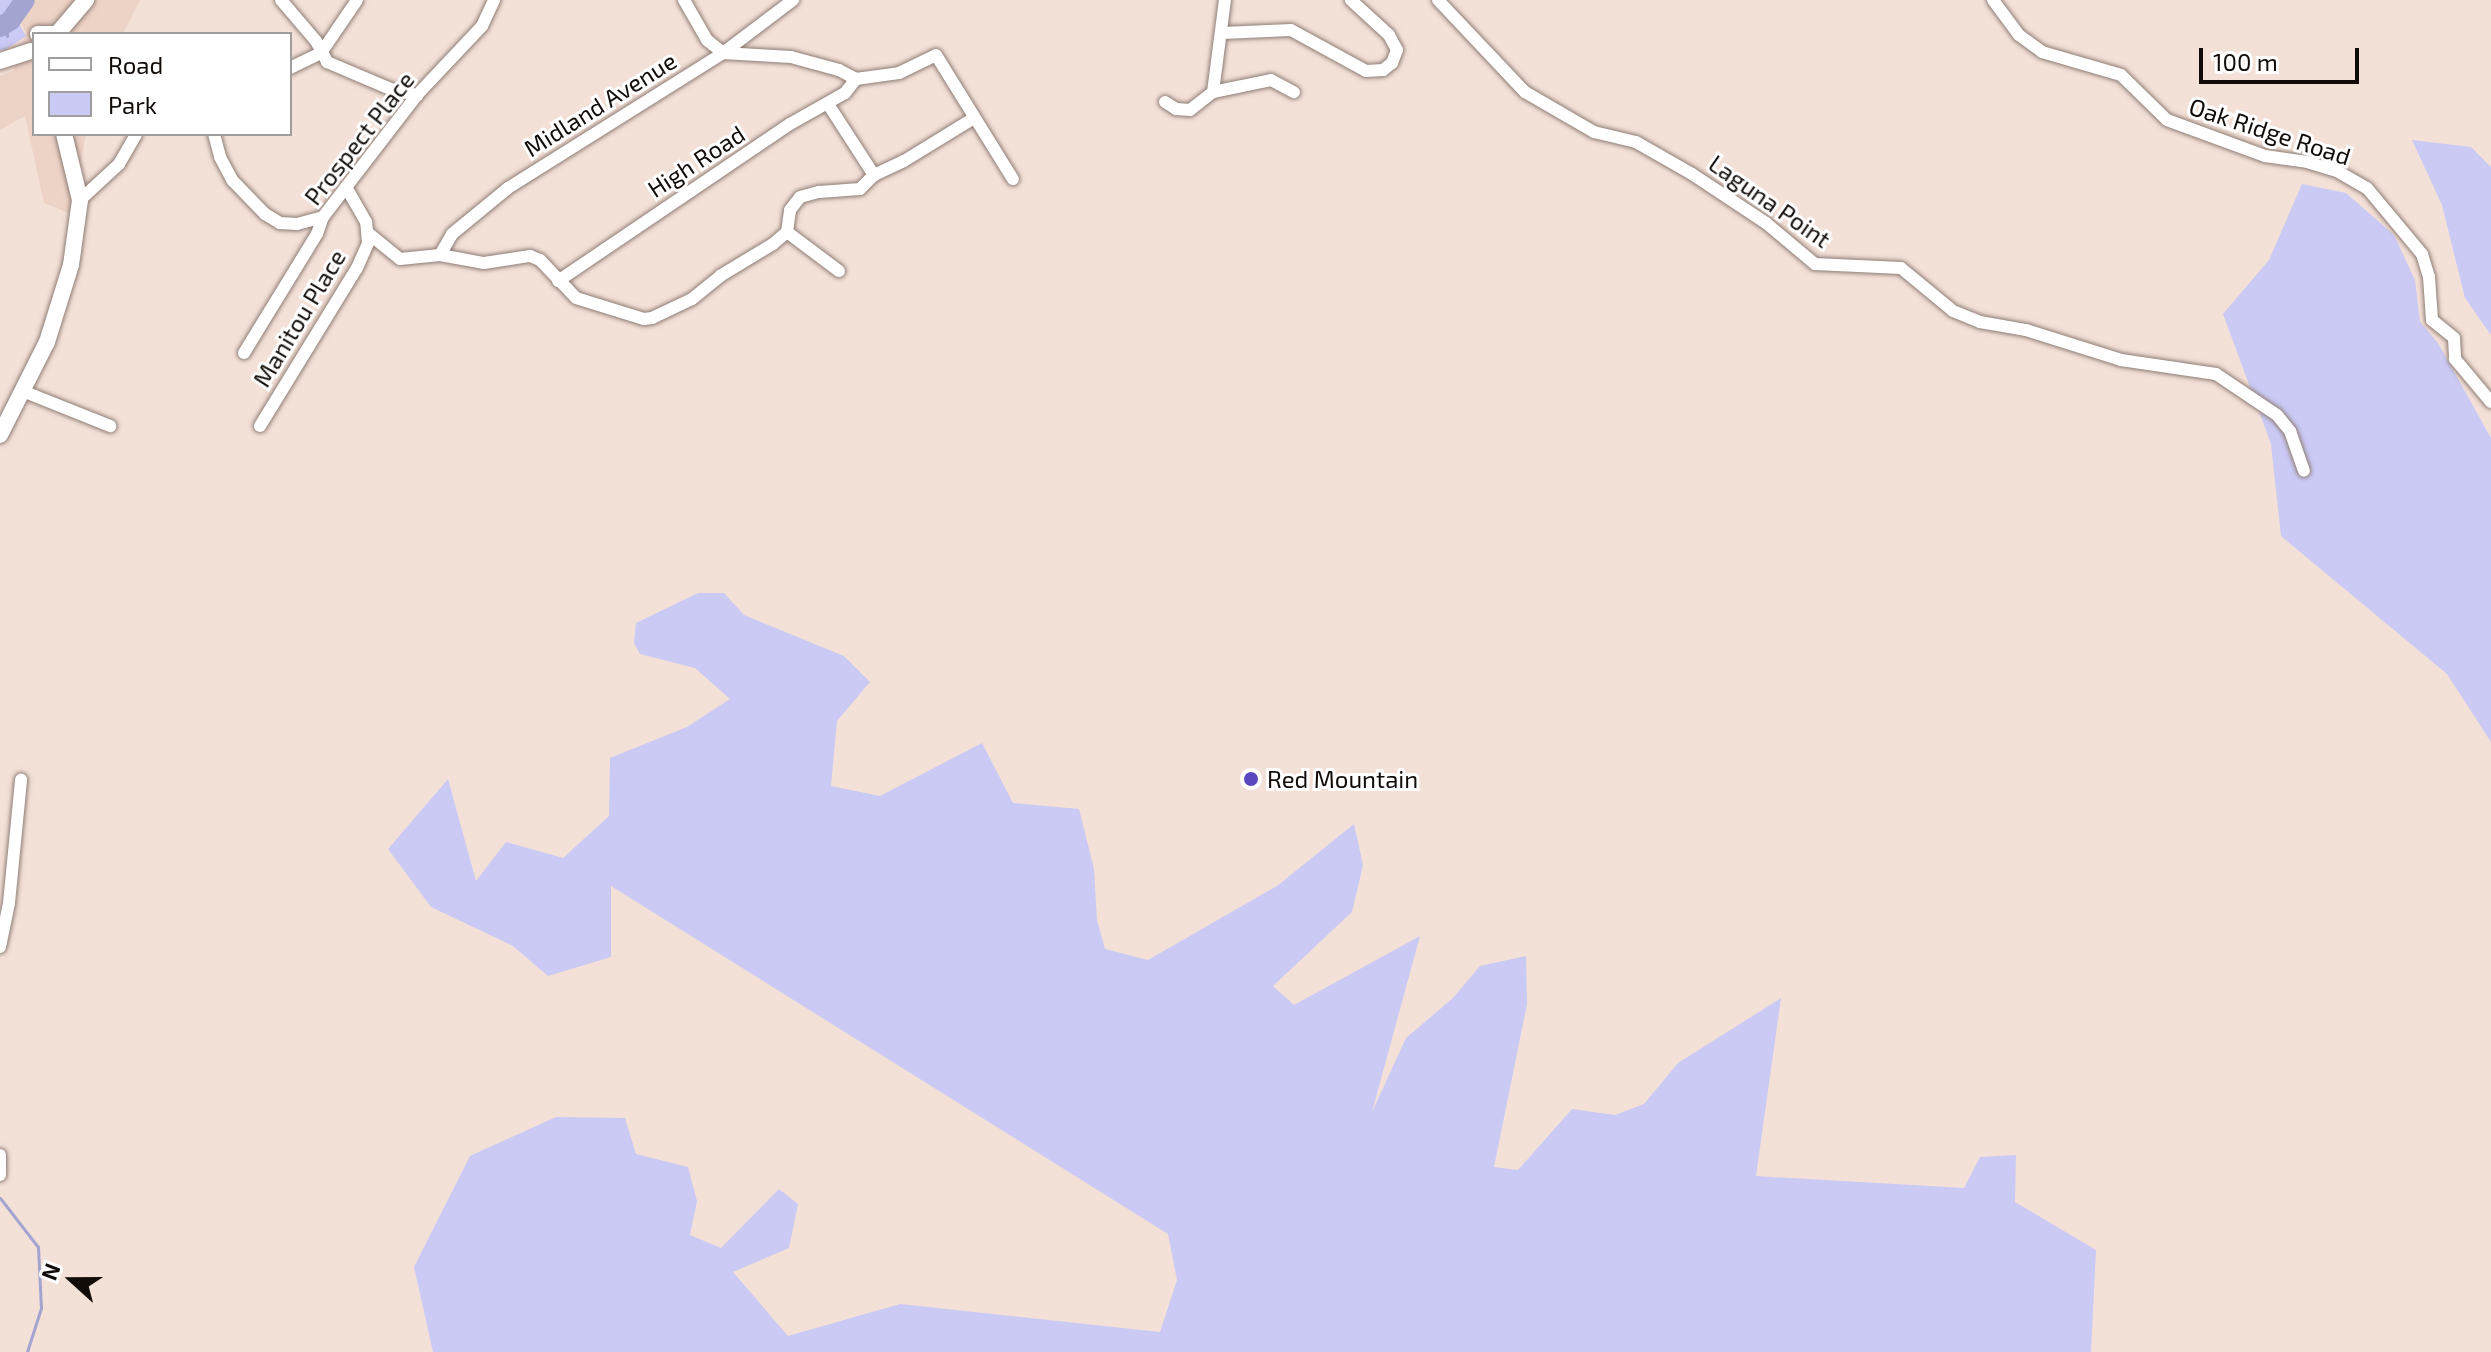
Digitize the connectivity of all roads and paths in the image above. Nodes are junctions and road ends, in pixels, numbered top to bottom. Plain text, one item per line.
1 (86, 0) edge
2 (281, 0) edge
3 (357, 0) edge
4 (494, 0) edge
5 (684, 0) edge
6 (793, 0) edge
7 (1225, 0) edge
8 (1351, 0) edge
9 (1438, 0) edge
10 (1993, 0) edge
11 (57, 32) edge
12 (1222, 33) junction
13 (32, 46) edge
14 (321, 53) junction
15 (723, 53) junction
16 (0, 61) edge
17 (292, 67) edge
18 (856, 79) junction
19 (1213, 92) junction
20 (1294, 92) dead end
21 (417, 95) junction
22 (1165, 102) dead end
23 (828, 104) junction
24 (974, 118) junction
25 (64, 136) edge
26 (135, 136) edge
27 (215, 136) edge
28 (874, 175) junction
29 (1013, 179) dead end
30 (346, 187) junction
31 (80, 200) junction
32 (323, 217) junction
33 (787, 232) junction
34 (368, 233) junction
35 (440, 255) junction
36 (839, 271) dead end
37 (558, 281) junction
38 (244, 353) dead end
39 (25, 392) junction
40 (2491, 402) edge
41 (110, 426) dead end
42 (260, 426) dead end
43 (0, 435) edge
44 (2304, 471) dead end
45 (21, 780) dead end
46 (0, 947) edge
47 (0, 1155) edge
48 (0, 1175) edge

1 - 11 street
2 - 14 street
3 - 14 street
4 - 21 street, Prospect Place
5 - 15 street
6 - 15 street, Midland Avenue
7 - 12 street
8 - 12 street
9 - 44 street, Laguna Point
10 - 40 street, Oak Ridge Road
12 - 19 street
13 - 16 street
14 - 17 street
14 - 21 street
15 - 18 street
15 - 35 street, Midland Avenue
18 - 23 street, High Road
18 - 24 street
19 - 20 street
19 - 22 street
21 - 30 street, Prospect Place
23 - 28 street
23 - 37 street, High Road
24 - 28 street
24 - 29 street
25 - 31 street
26 - 31 street
27 - 32 street, Manitou Place
28 - 33 street
30 - 32 street, Prospect Place
30 - 34 street, Manitou Place
31 - 39 street
32 - 38 street, Prospect Place
33 - 36 street
33 - 37 street
34 - 35 street
34 - 42 street, Manitou Place
35 - 37 street
39 - 41 street
39 - 43 street
45 - 46 street
47 - 48 street

